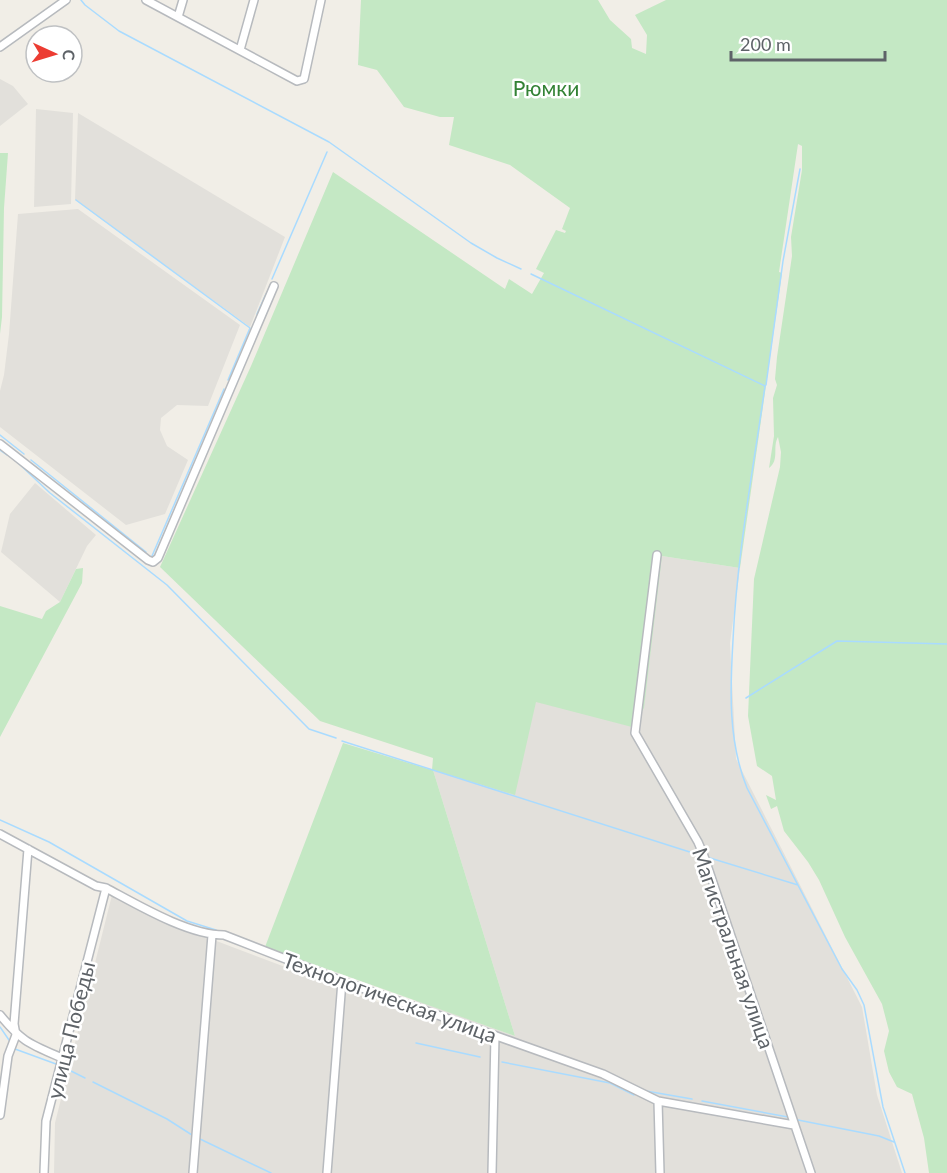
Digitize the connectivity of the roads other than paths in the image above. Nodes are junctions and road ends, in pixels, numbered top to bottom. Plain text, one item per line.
1 (66, 0) edge
2 (146, 0) edge
3 (183, 0) edge
4 (254, 0) edge
5 (321, 0) edge
6 (178, 17) junction
7 (0, 47) edge
8 (240, 50) junction
9 (274, 286) dead end
10 (0, 444) edge
11 (657, 555) dead end
12 (0, 834) edge
13 (28, 849) junction
14 (106, 888) junction
15 (212, 935) junction
16 (342, 981) junction
17 (0, 1015) edge
18 (16, 1035) junction
19 (495, 1035) junction
20 (62, 1058) junction
21 (658, 1101) junction
22 (0, 1115) edge
23 (794, 1125) junction
24 (44, 1173) edge
25 (193, 1173) edge
26 (327, 1173) edge
27 (492, 1173) edge
28 (660, 1173) edge
29 (811, 1173) edge

1 - 7 street
2 - 6 street
3 - 6 street
4 - 8 street
5 - 8 street
6 - 8 street
9 - 10 street
11 - 23 street, Магистральная улица
12 - 13 street, Технологическая улица
13 - 14 street, Технологическая улица
13 - 18 street
14 - 15 street, Технологическая улица
14 - 20 street, улица Победы
15 - 16 street, Технологическая улица
15 - 25 street
16 - 19 street, Технологическая улица
16 - 26 street
17 - 18 street
18 - 20 street
18 - 22 street
19 - 21 street, Технологическая улица
19 - 27 street
20 - 24 street, улица Победы
21 - 23 street, Технологическая улица
21 - 28 street
23 - 29 street, Магистральная улица

